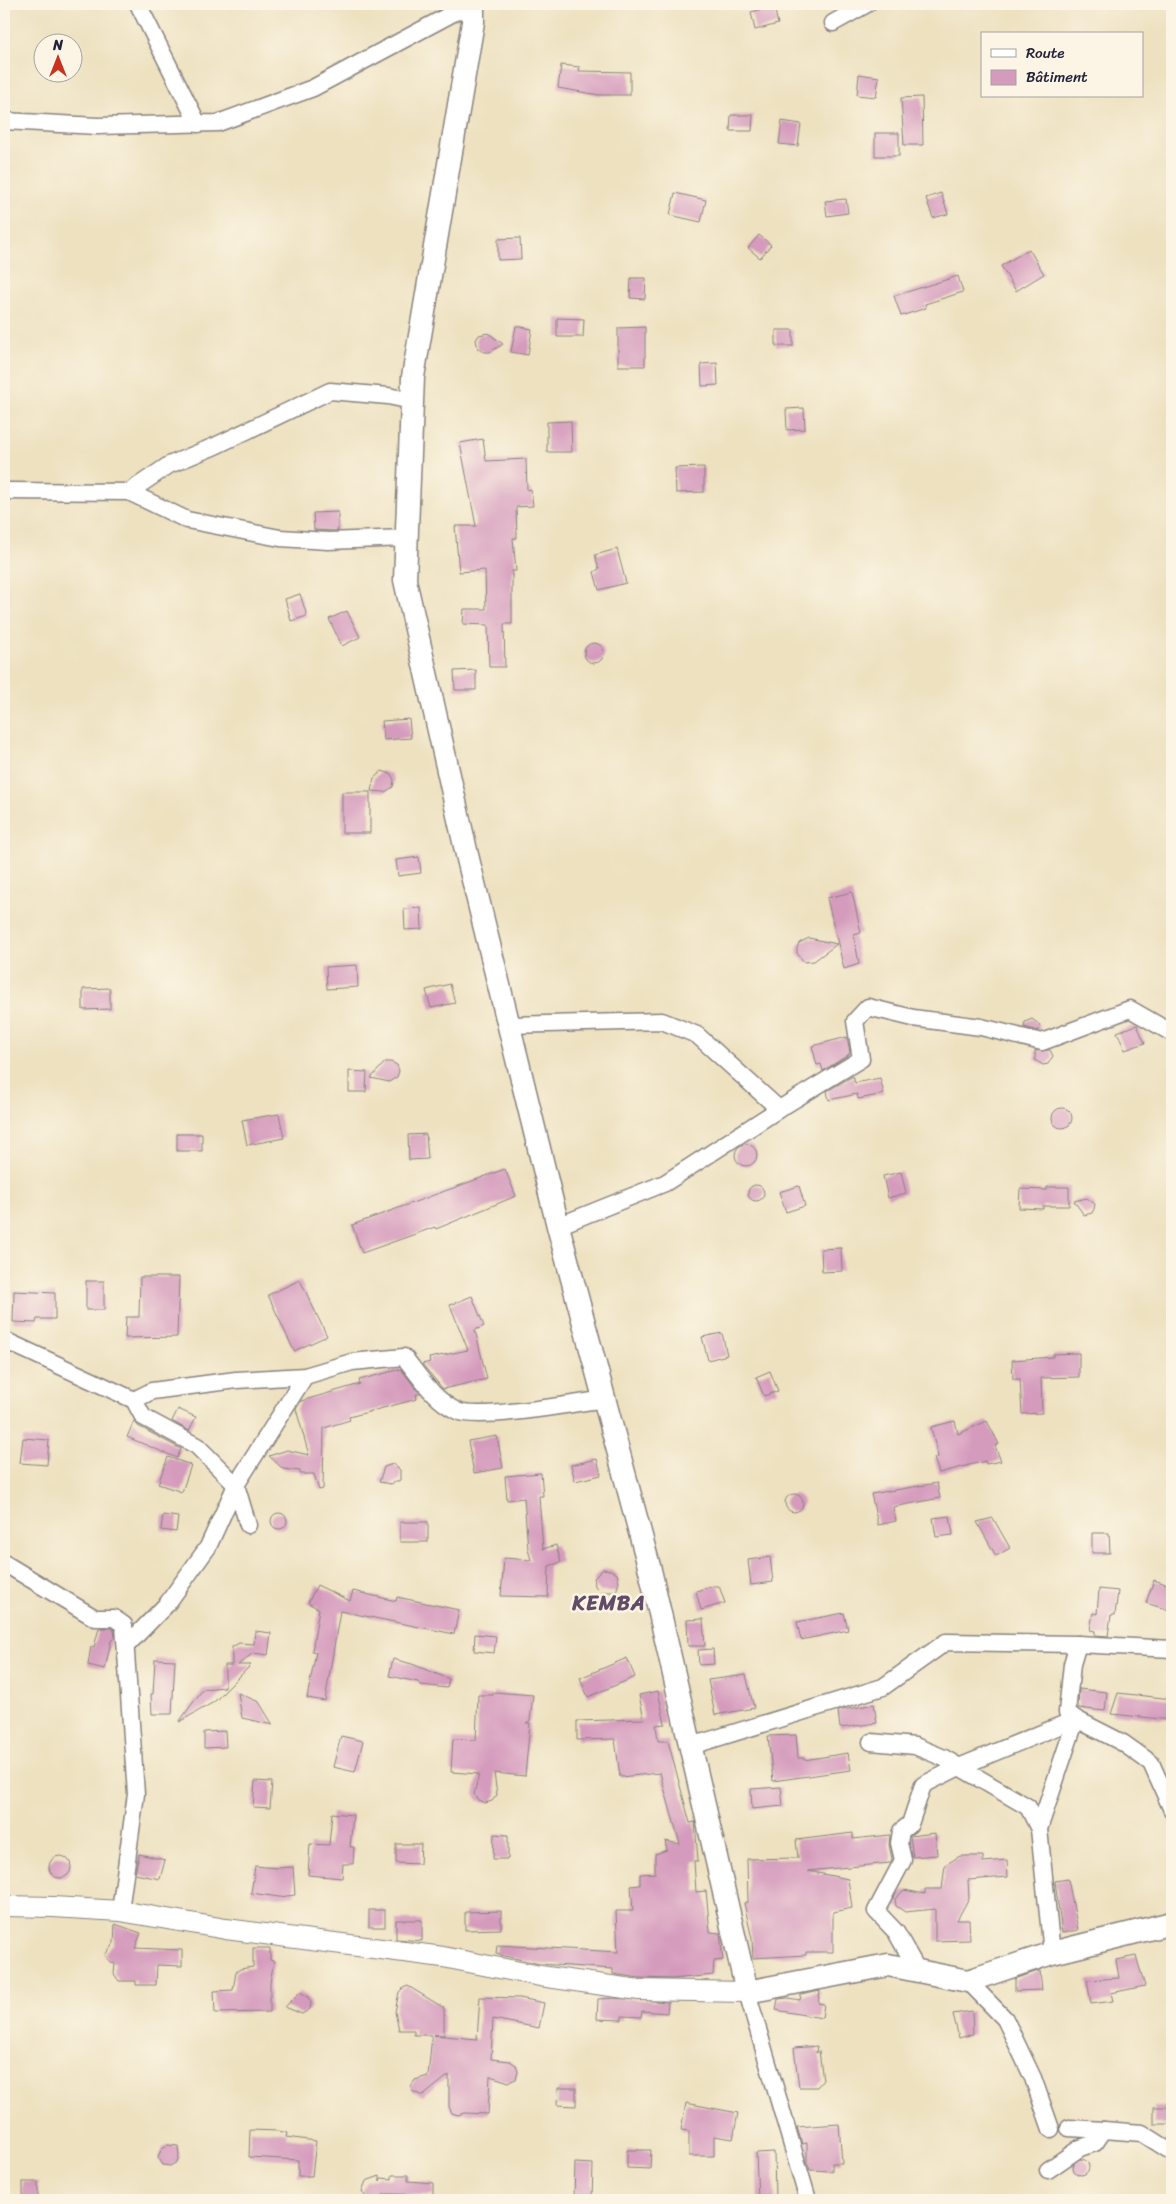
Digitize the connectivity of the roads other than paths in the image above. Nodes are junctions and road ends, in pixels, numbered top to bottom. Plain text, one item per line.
1 (138, 4) edge
2 (471, 4) edge
3 (867, 4) edge
4 (833, 23) dead end
5 (4, 121) edge
6 (198, 124) junction
7 (412, 401) junction
8 (4, 491) edge
9 (129, 492) junction
10 (406, 538) junction
11 (510, 1025) junction
12 (1172, 1033) edge
13 (779, 1109) junction
14 (558, 1226) junction
15 (4, 1340) edge
16 (306, 1376) junction
17 (605, 1399) junction
18 (134, 1400) junction
19 (236, 1485) junction
20 (248, 1525) dead end
21 (4, 1563) edge
22 (1078, 1644) junction
23 (127, 1645) junction
24 (1172, 1648) edge
25 (1076, 1719) junction
26 (871, 1742) dead end
27 (692, 1746) junction
28 (959, 1767) junction
29 (1172, 1810) edge
30 (1039, 1829) junction
31 (4, 1906) edge
32 (120, 1911) junction
33 (1172, 1923) edge
34 (1052, 1953) junction
35 (918, 1971) junction
36 (968, 1981) junction
37 (747, 1992) junction
38 (1069, 2128) dead end
39 (1051, 2129) dead end
40 (1104, 2130) junction
41 (1172, 2152) edge
42 (1048, 2170) dead end
43 (808, 2200) edge

1 - 6 street
2 - 6 street
2 - 7 main road
3 - 4 street
5 - 6 street
7 - 9 street
7 - 10 main road
8 - 9 street
9 - 10 street
10 - 11 main road
11 - 13 street
11 - 14 main road
12 - 13 street
13 - 14 street
14 - 17 main road
15 - 18 street
16 - 17 street
16 - 18 street
16 - 19 street
17 - 27 main road
18 - 19 street
19 - 20 street
19 - 23 street
21 - 23 street
22 - 24 street
22 - 25 street
22 - 27 street
23 - 32 street
25 - 28 street
25 - 29 street
25 - 30 street
26 - 28 street
27 - 37 main road
28 - 30 street
28 - 35 street
30 - 34 street
31 - 32 street
32 - 37 street
33 - 34 main road
34 - 36 main road
35 - 36 main road
35 - 37 main road
36 - 39 street
37 - 43 street
38 - 40 street
40 - 41 street
40 - 42 street

